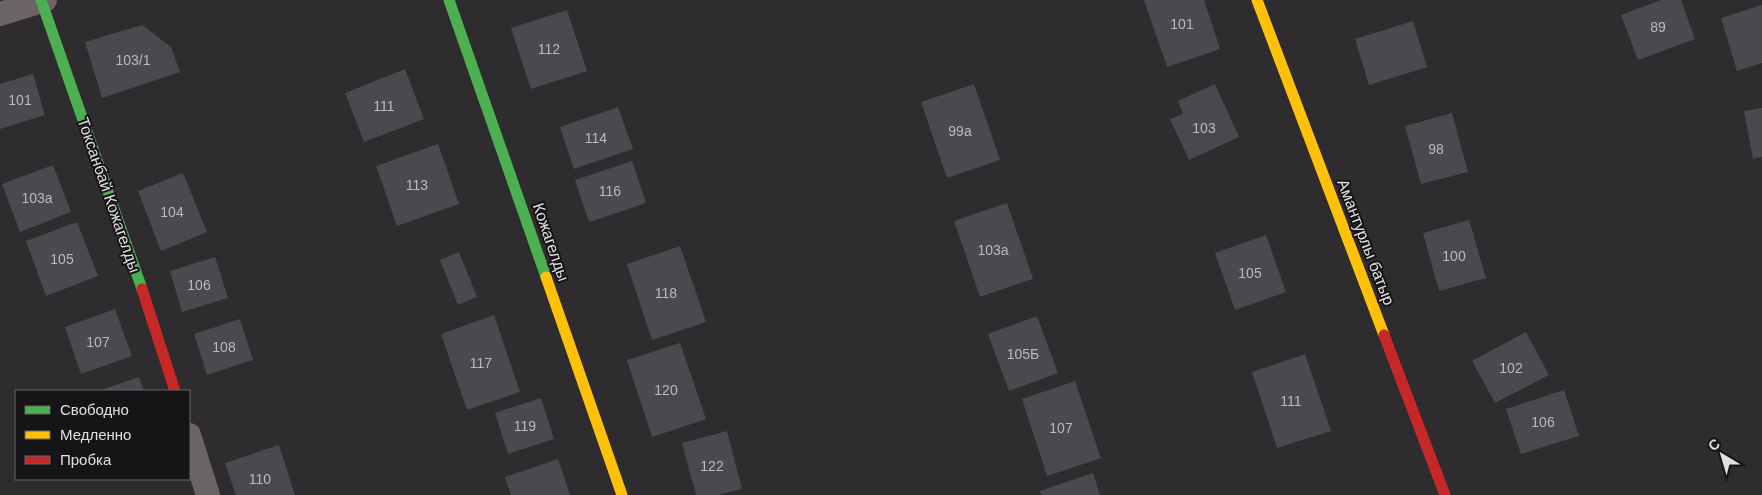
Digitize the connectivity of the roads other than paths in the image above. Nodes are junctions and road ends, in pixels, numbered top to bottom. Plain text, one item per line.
1 (42, 0) edge
2 (449, 0) edge
3 (1257, 0) edge
4 (0, 14) edge
5 (175, 390) edge
6 (190, 438) edge
7 (208, 495) edge
8 (622, 495) edge
9 (1445, 495) edge

1 - 4 street
1 - 5 street, Токсанбай Кожагелды
2 - 8 street, Кожагелды
3 - 9 street, Амантурлы батыр
6 - 7 street

